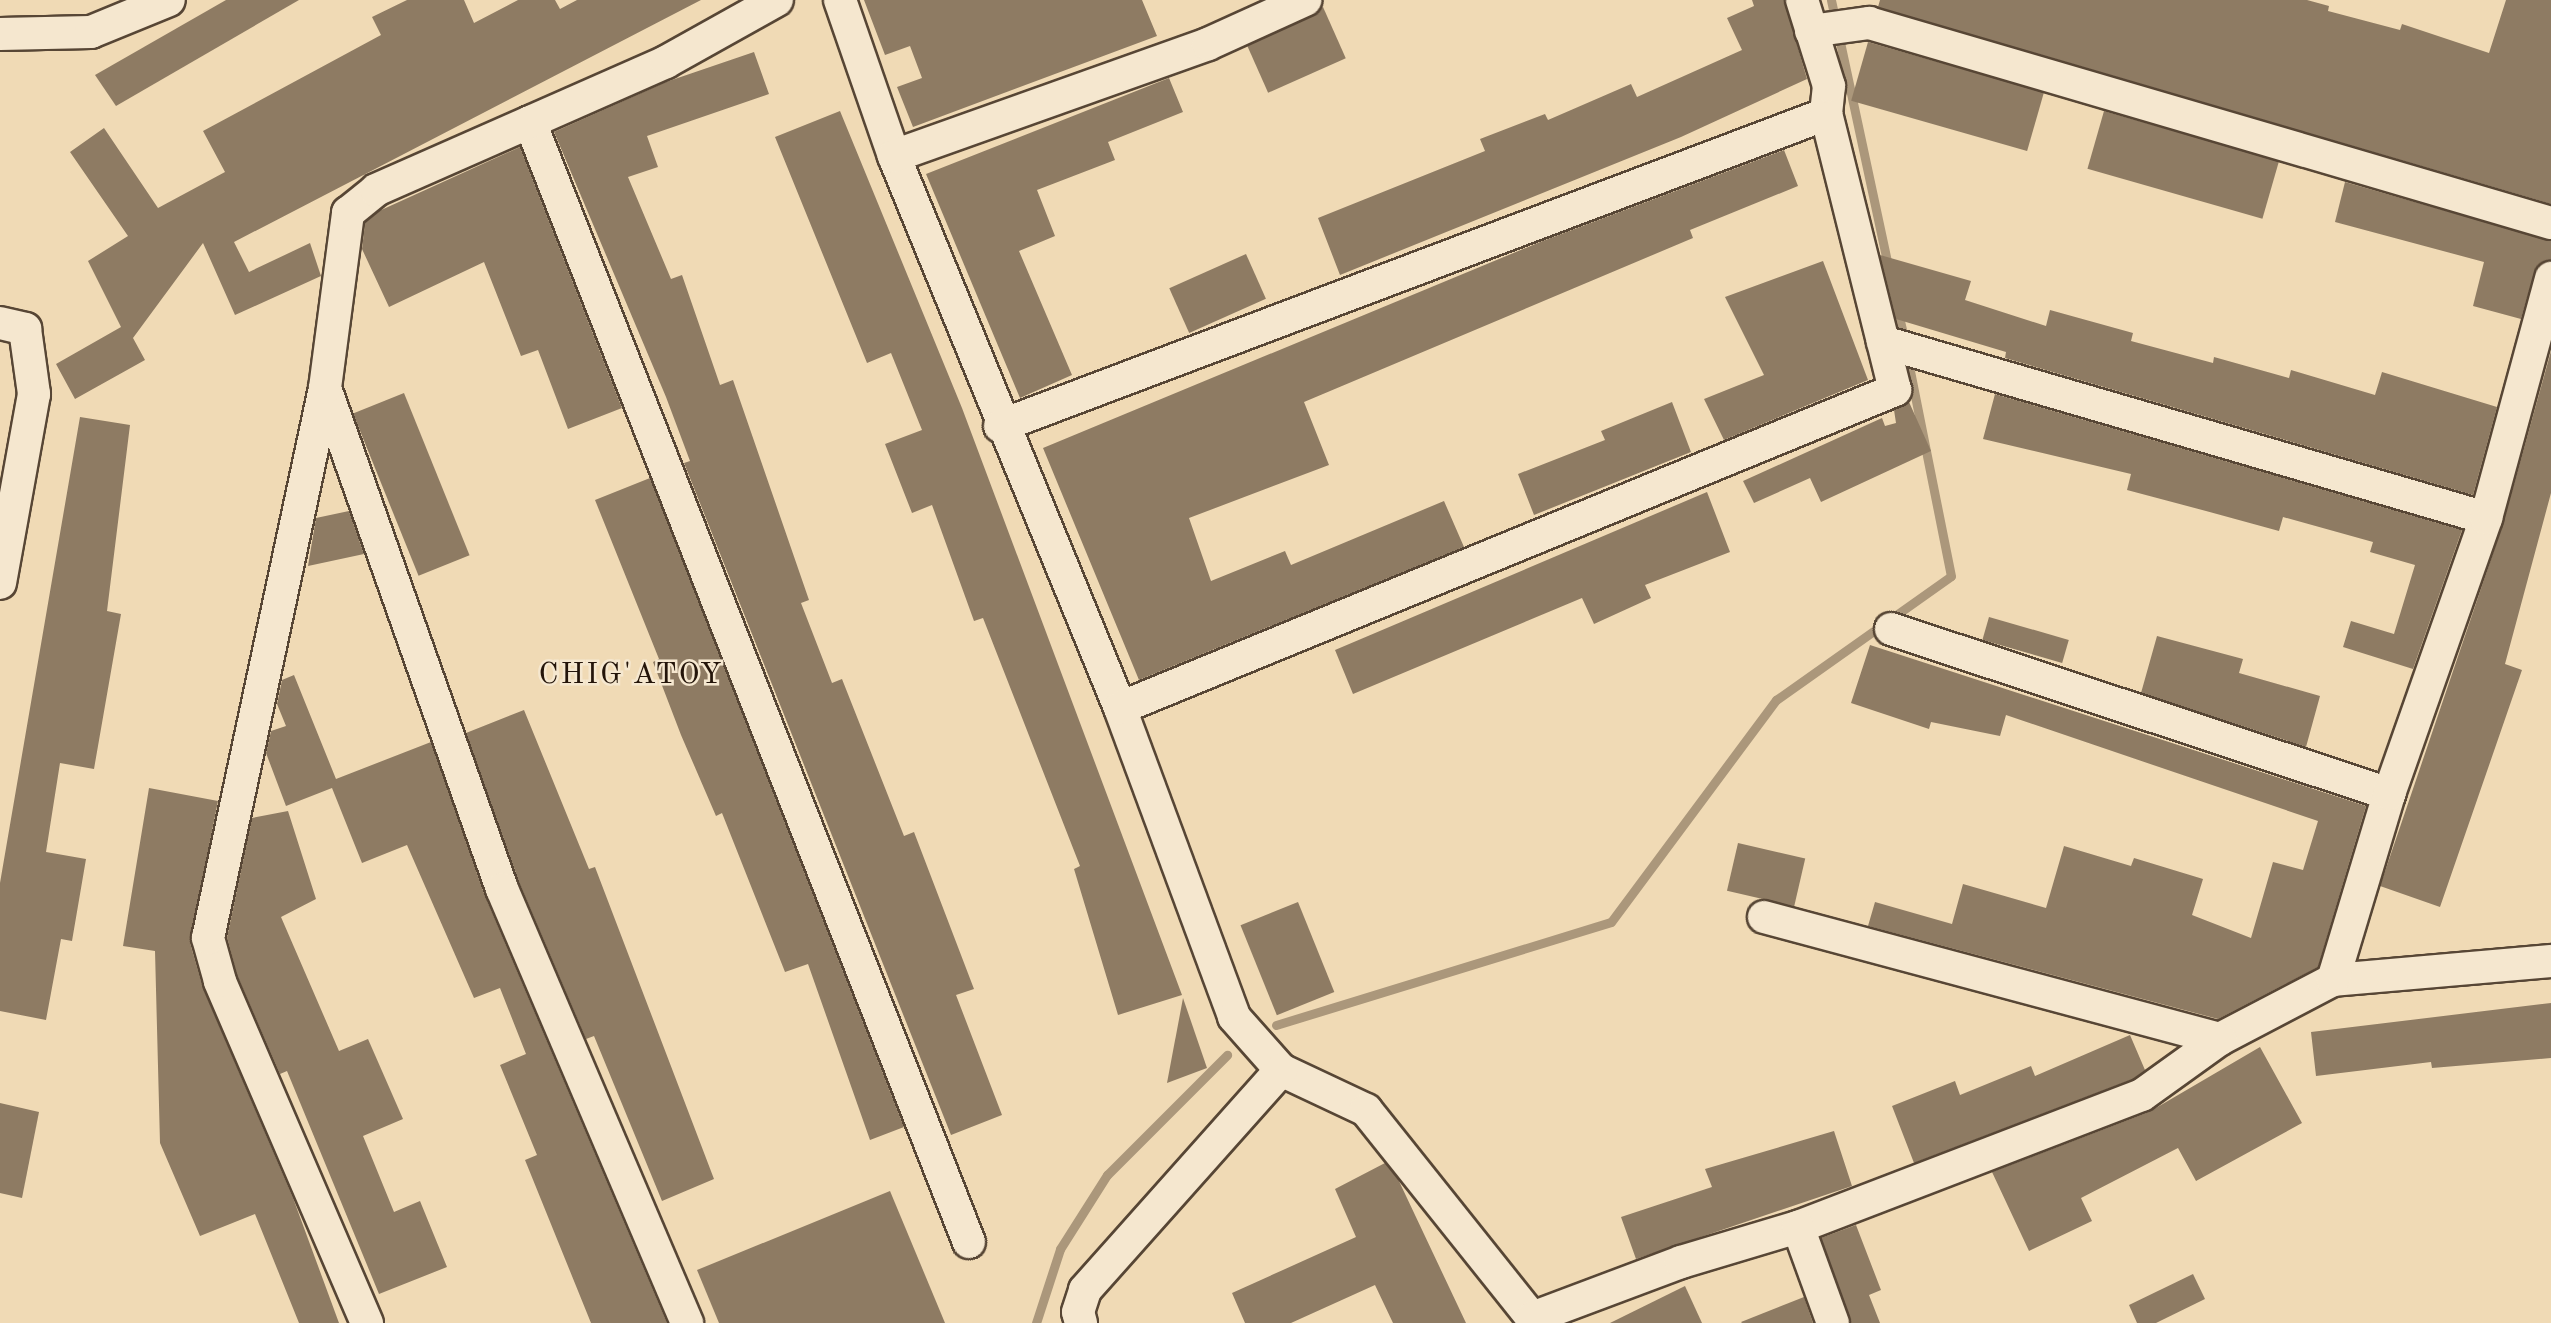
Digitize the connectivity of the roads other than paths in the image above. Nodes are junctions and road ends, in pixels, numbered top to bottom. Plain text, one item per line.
1 (169, 0) edge
2 (777, 0) edge
3 (840, 0) edge
4 (1305, 0) edge
5 (1802, 0) edge
6 (1820, 28) junction
7 (0, 34) edge
8 (1826, 114) junction
9 (530, 122) junction
10 (894, 156) junction
11 (2551, 223) edge
12 (2551, 278) edge
13 (0, 323) edge
14 (1883, 342) junction
15 (325, 388) junction
16 (1000, 426) junction
17 (2486, 518) junction
18 (0, 583) edge
19 (1891, 629) dead end
20 (1120, 708) junction
21 (2389, 794) junction
22 (1764, 917) dead end
23 (2551, 961) edge
24 (2333, 980) junction
25 (2220, 1039) junction
26 (1281, 1070) junction
27 (1798, 1227) junction
28 (969, 1242) dead end
29 (368, 1323) edge
30 (687, 1323) edge
31 (1081, 1323) edge
32 (1833, 1323) edge

1 - 7 street
2 - 9 street
3 - 10 street
4 - 10 street
5 - 6 street
6 - 8 street
6 - 11 street
8 - 14 street
8 - 16 street
9 - 15 street
9 - 28 street
10 - 16 street
12 - 17 street
13 - 18 street
14 - 17 street
14 - 20 street
15 - 29 street
15 - 30 street
16 - 20 street
17 - 21 street
19 - 21 street
20 - 26 street
21 - 24 street
22 - 25 street
23 - 24 street
24 - 25 street
25 - 27 street
26 - 27 street
26 - 31 street
27 - 32 street

